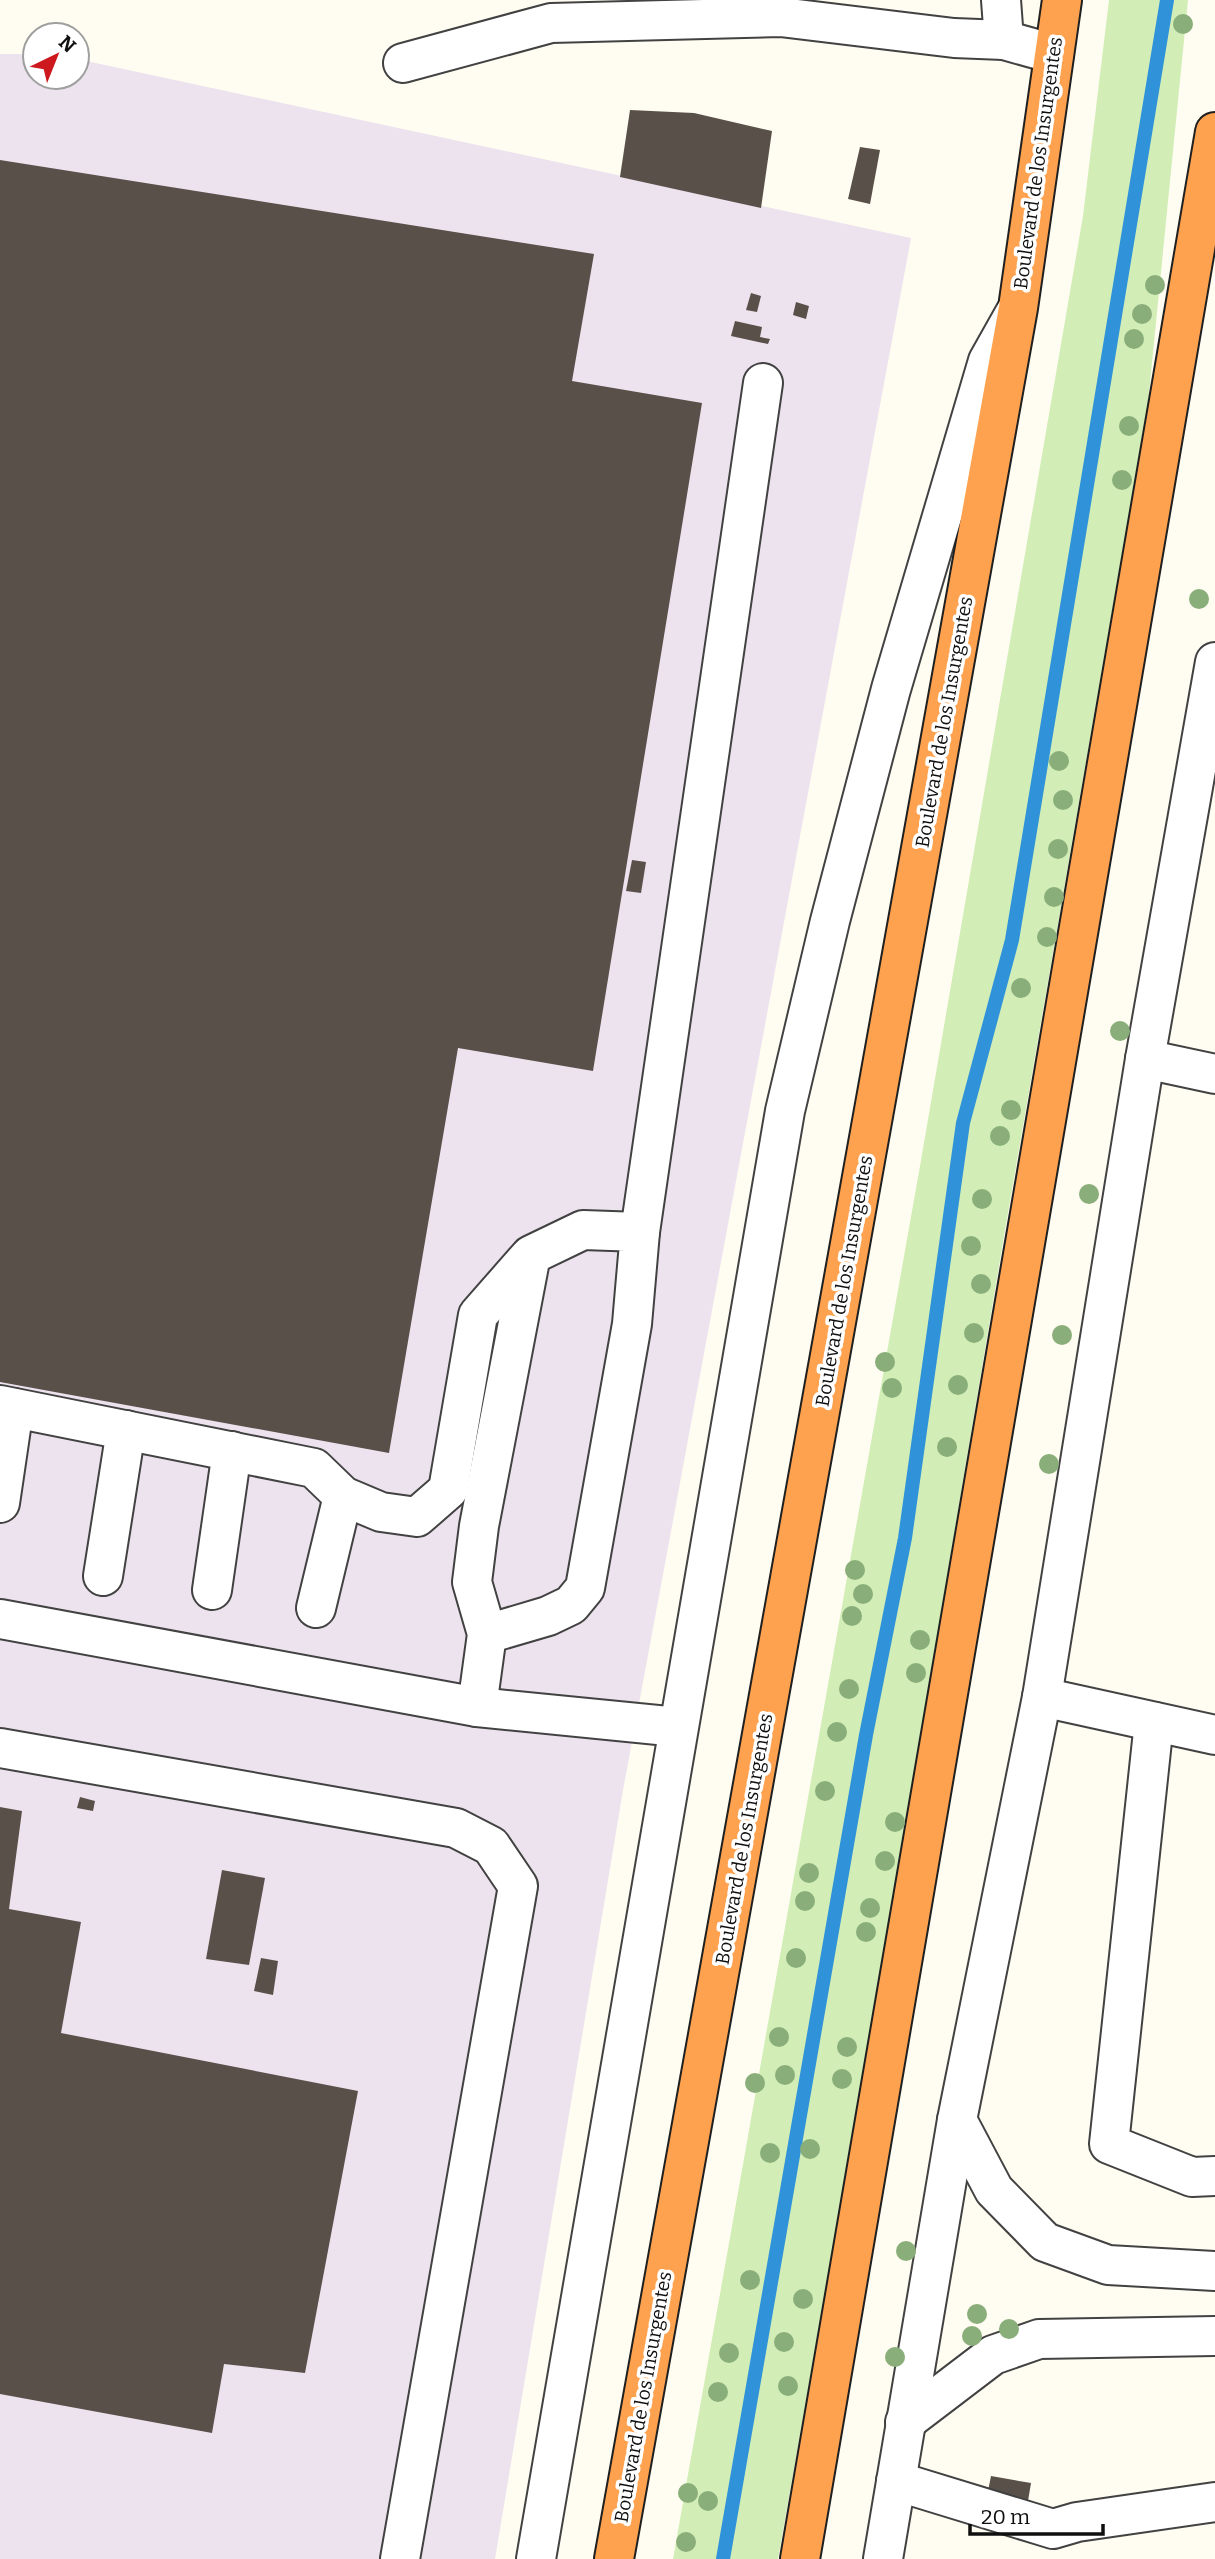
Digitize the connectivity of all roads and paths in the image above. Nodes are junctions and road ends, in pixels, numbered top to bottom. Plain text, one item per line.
1 (1001, 0) edge
2 (1062, 0) edge
3 (1004, 40) junction
4 (1054, 54) junction
5 (402, 63) dead end
6 (1215, 132) edge
7 (1018, 308) junction
8 (763, 383) dead end
9 (1215, 662) edge
10 (1144, 1059) junction
11 (1215, 1074) edge
12 (640, 1232) junction
13 (531, 1255) junction
14 (7, 1406) edge
15 (126, 1430) junction
16 (232, 1451) junction
17 (344, 1496) junction
18 (0, 1503) edge
19 (103, 1576) dead end
20 (212, 1590) dead end
21 (316, 1608) dead end
22 (0, 1619) edge
23 (487, 1634) junction
24 (1042, 1697) junction
25 (477, 1707) junction
26 (1154, 1722) junction
27 (678, 1727) junction
28 (1215, 1735) edge
29 (0, 1748) edge
30 (957, 2120) junction
31 (1215, 2176) edge
32 (1215, 2271) edge
33 (1215, 2336) edge
34 (905, 2423) junction
35 (896, 2481) junction
36 (1215, 2502) edge
37 (1050, 2544) edge
38 (400, 2559) edge
39 (536, 2559) edge
40 (614, 2559) edge
41 (800, 2559) edge
42 (883, 2559) edge

1 - 3 street
2 - 4 highway, Boulevard de los Insurgentes
3 - 4 street
3 - 5 street
4 - 7 highway, Boulevard de los Insurgentes
6 - 41 highway
7 - 27 street
7 - 40 highway, Boulevard de los Insurgentes
8 - 12 street
9 - 10 street
10 - 11 street
10 - 24 street
12 - 13 street
12 - 23 street
13 - 17 street
13 - 23 street
14 - 15 street
14 - 18 street
15 - 16 street
15 - 19 street
16 - 17 street
16 - 20 street
17 - 21 street
22 - 25 street
23 - 25 street
24 - 26 street
24 - 30 street
25 - 27 street
26 - 28 street
26 - 31 street
27 - 39 street
29 - 38 street
30 - 32 street
30 - 34 street
33 - 34 street
34 - 35 street
35 - 37 street
35 - 42 street
36 - 37 street

